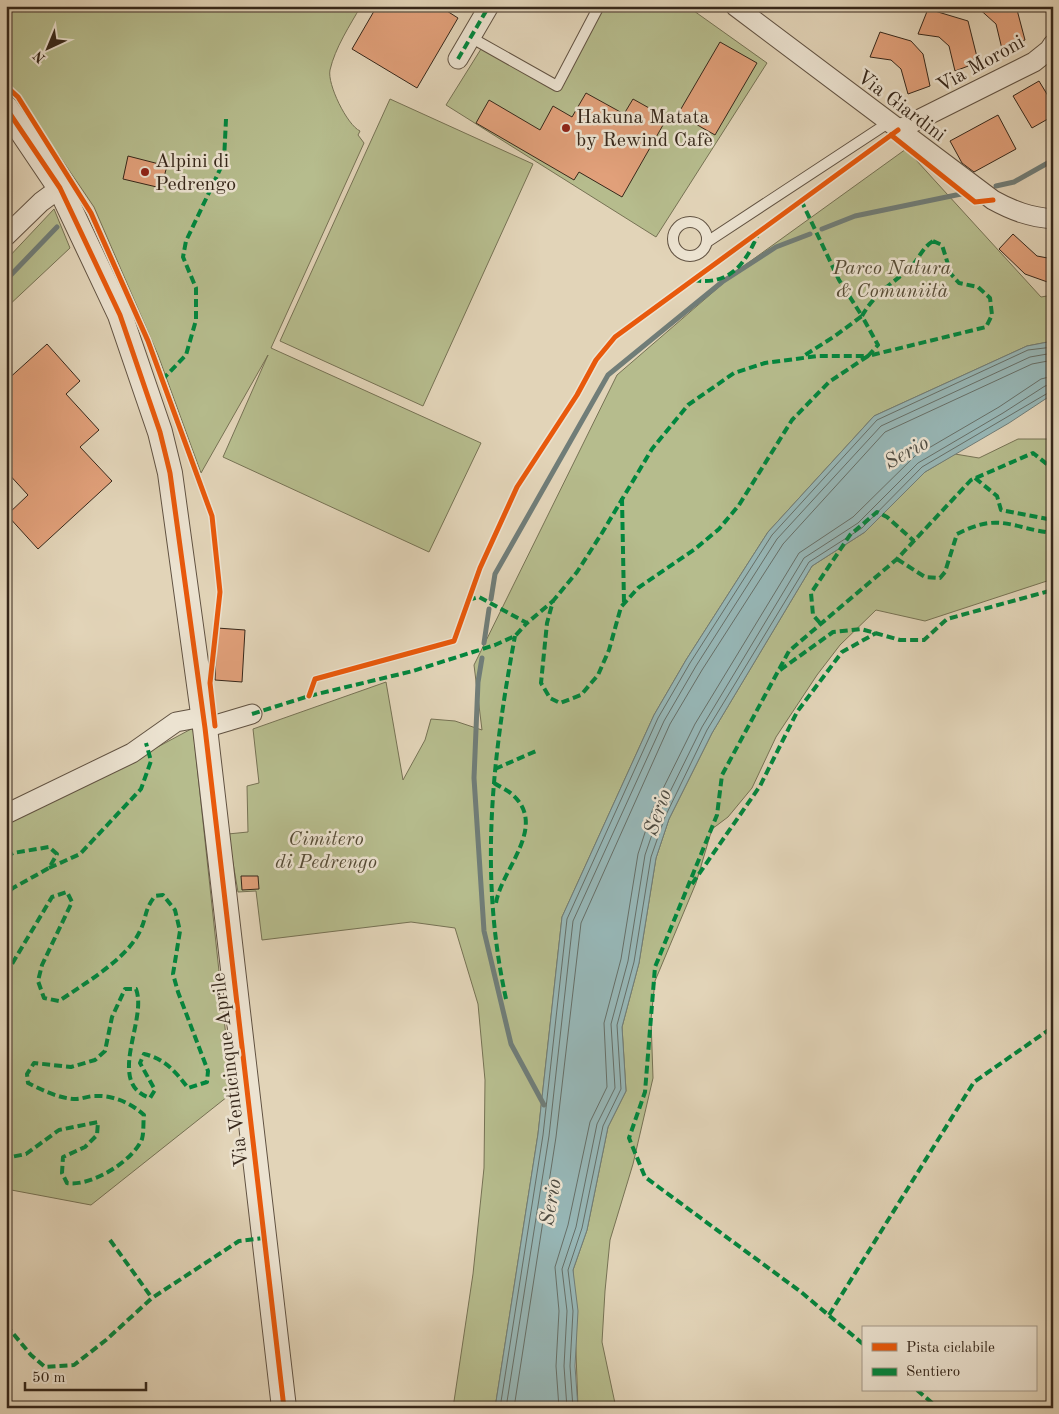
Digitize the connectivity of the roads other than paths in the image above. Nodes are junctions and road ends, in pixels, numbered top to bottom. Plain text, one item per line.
1 (599, 6) edge
2 (735, 6) edge
3 (485, 8) edge
4 (470, 37) junction
5 (1053, 44) edge
6 (458, 58) dead end
7 (6, 108) edge
8 (893, 127) junction
9 (60, 188) junction
10 (1053, 219) edge
11 (6, 236) edge
12 (707, 242) dead end
13 (252, 714) dead end
14 (204, 723) junction
15 (6, 814) edge
16 (284, 1408) edge

1 - 4 lane
2 - 8 street, Via Giardini
3 - 4 street
4 - 6 street
5 - 8 street, Via Moroni
7 - 9 street, Via Venticinque Aprile
8 - 10 street, Via Giardini
8 - 12 lane
9 - 11 street
9 - 14 street, Via Venticinque Aprile
13 - 14 street
14 - 15 street
14 - 16 street, Via Venticinque Aprile

